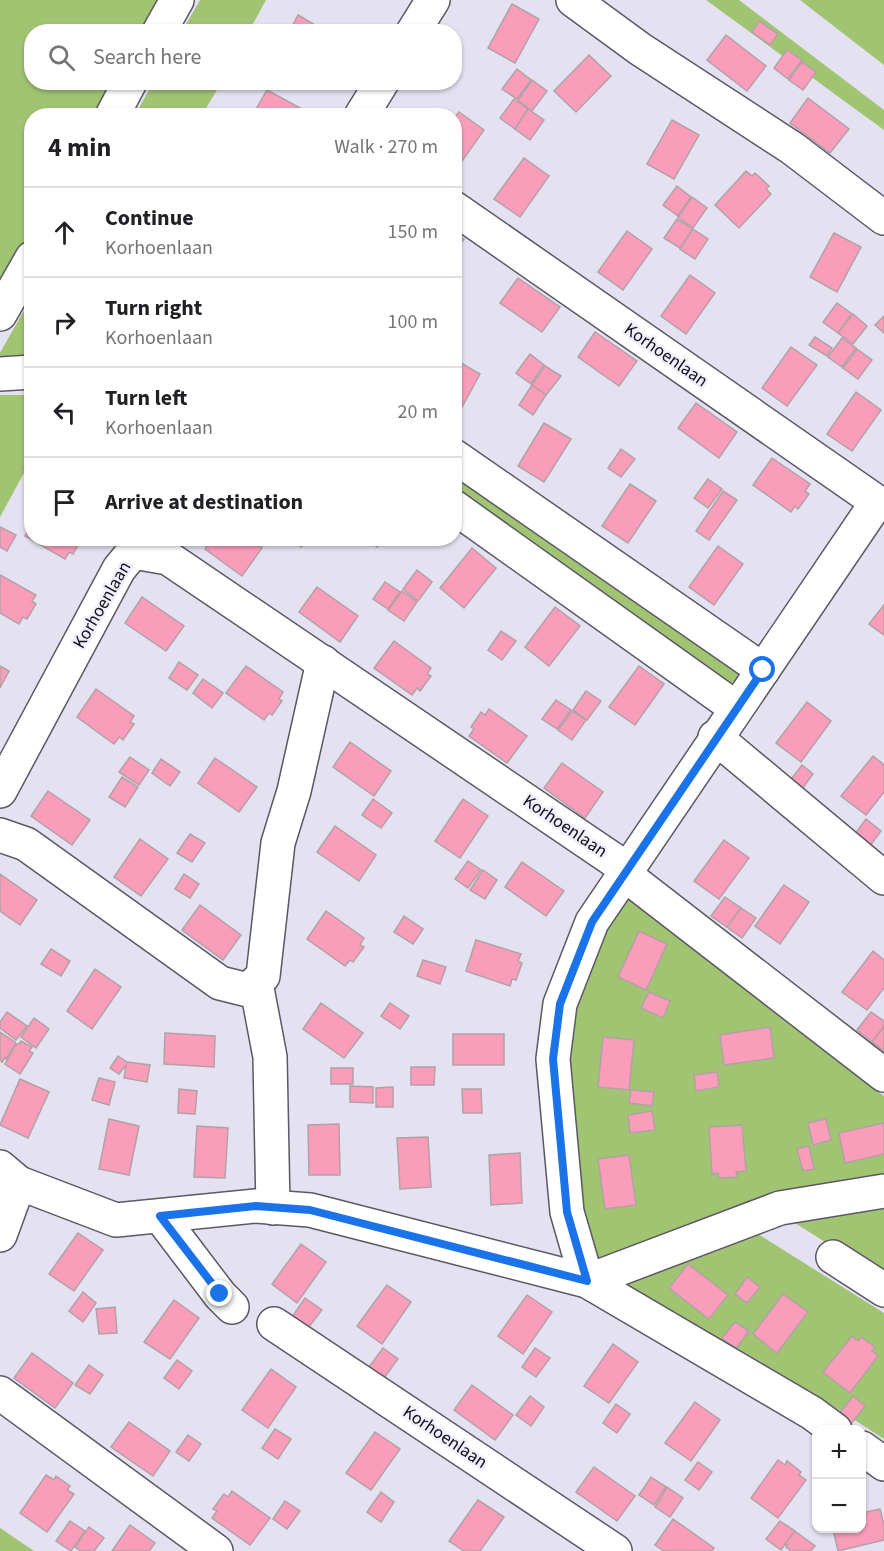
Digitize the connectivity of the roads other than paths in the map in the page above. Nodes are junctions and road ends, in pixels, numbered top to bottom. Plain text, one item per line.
1 (177, 0) edge
2 (433, 0) edge
3 (573, 0) edge
4 (164, 24) edge
5 (418, 24) edge
6 (126, 90) edge
7 (377, 90) edge
8 (116, 108) edge
9 (366, 108) edge
10 (462, 213) edge
11 (884, 218) edge
12 (24, 272) edge
13 (0, 314) edge
14 (24, 372) edge
15 (0, 374) edge
16 (462, 462) edge
17 (880, 503) edge
18 (462, 513) edge
19 (323, 662) junction
20 (763, 670) junction
21 (736, 708) junction
22 (715, 737) junction
23 (0, 791) edge
24 (0, 835) edge
25 (625, 872) junction
26 (884, 878) edge
27 (256, 983) junction
28 (884, 1075) edge
29 (10, 1175) edge
30 (884, 1191) edge
31 (273, 1208) junction
32 (160, 1216) junction
33 (0, 1235) edge
34 (833, 1257) dead end
35 (587, 1281) junction
36 (884, 1290) edge
37 (232, 1307) dead end
38 (274, 1324) dead end
39 (0, 1392) edge
40 (828, 1425) edge
41 (866, 1451) edge
42 (884, 1464) edge
43 (216, 1551) edge
44 (615, 1551) edge

1 - 4 street
2 - 5 street
3 - 11 street
6 - 8 street
7 - 9 street
10 - 17 street, Korhoenlaan
12 - 13 street
14 - 15 street
16 - 20 street
17 - 20 street, Korhoenlaan
18 - 21 street
19 - 23 street, Korhoenlaan
19 - 25 street, Korhoenlaan
19 - 27 street
20 - 21 street, Korhoenlaan
21 - 22 street, Korhoenlaan
22 - 25 street, Korhoenlaan
22 - 26 street
24 - 27 street
25 - 28 street
25 - 35 street, Korhoenlaan
27 - 31 street
29 - 32 street
29 - 33 street
30 - 35 street
31 - 32 street
31 - 35 street
32 - 37 street
34 - 36 street
35 - 40 street
38 - 44 street, Korhoenlaan
39 - 43 street
41 - 42 street

